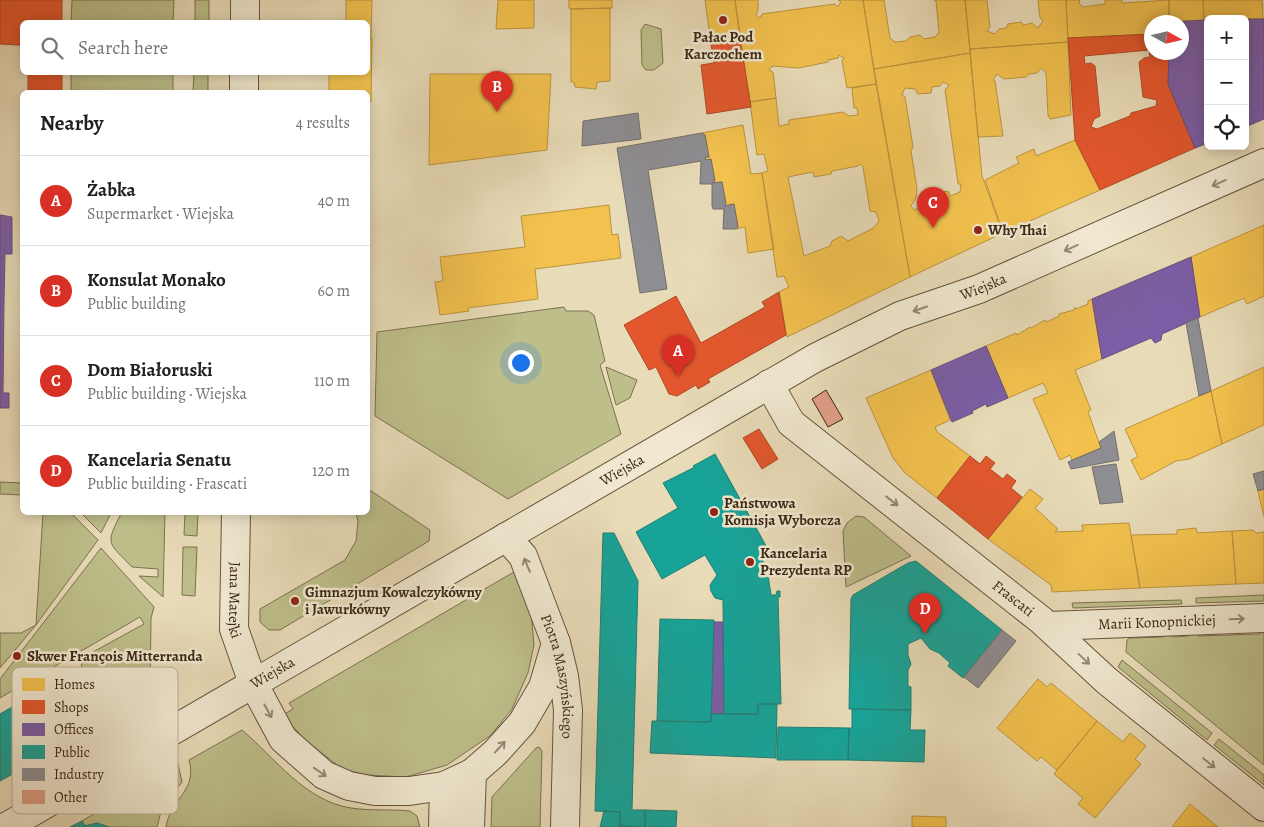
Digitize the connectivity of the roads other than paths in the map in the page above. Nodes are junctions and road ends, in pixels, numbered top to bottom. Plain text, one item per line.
1 (245, 0) edge
2 (245, 20) edge
3 (244, 75) edge
4 (244, 90) edge
5 (1264, 164) edge
6 (769, 384) junction
7 (236, 515) edge
8 (506, 537) junction
9 (1264, 618) edge
10 (1048, 626) junction
11 (556, 643) junction
12 (253, 683) junction
13 (178, 727) edge
14 (472, 773) junction
15 (444, 786) junction
16 (1264, 807) edge
17 (28, 814) edge
18 (6, 827) edge
19 (443, 827) edge
20 (470, 827) edge
21 (565, 827) edge

1 - 2 street
3 - 4 street
5 -> 6 street, Wiejska
6 - 8 street, Wiejska
6 -> 10 street, Frascati
7 - 12 street, Jana Matejki
11 -> 8 street, Piotra Maszyńskiego
8 - 12 street, Wiejska
10 -> 9 street, Marii Konopnickiej
10 -> 16 street, Frascati
14 -> 11 street, Jana Matejki
11 - 21 street, Piotra Maszyńskiego
12 - 13 street, Wiejska
12 -> 15 street, Jana Matejki
14 - 15 street, Jana Matejki
14 - 20 street
15 - 19 street
17 - 18 street, Wiejska

